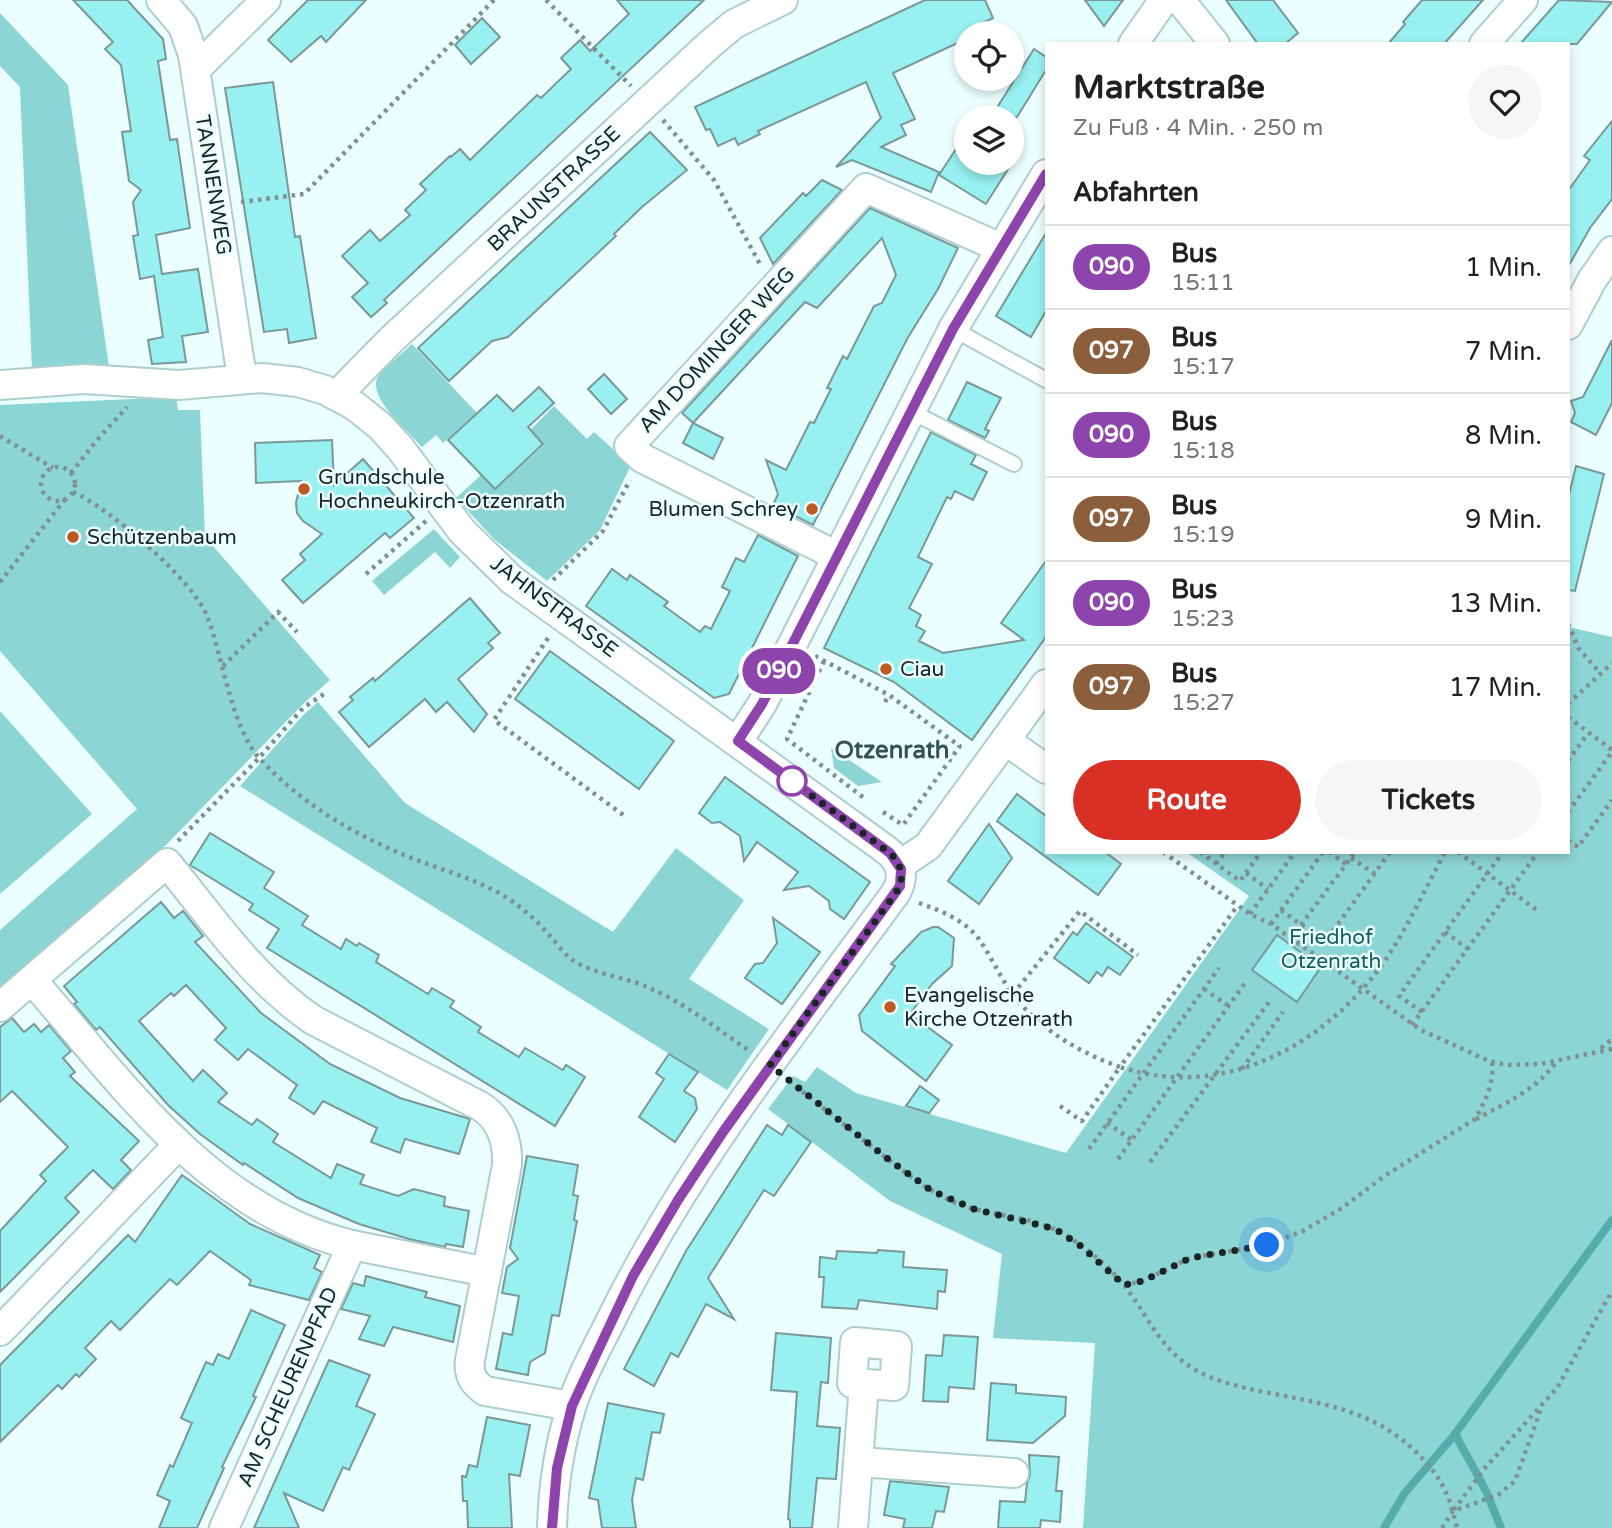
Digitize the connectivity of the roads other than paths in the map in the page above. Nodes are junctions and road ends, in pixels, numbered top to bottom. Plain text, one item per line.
1 (162, 0) edge
2 (266, 0) edge
3 (783, 0) edge
4 (1164, 0) edge
5 (1180, 0) edge
6 (1523, 0) edge
7 (746, 8) edge
8 (1134, 42) edge
9 (1213, 42) edge
10 (1486, 42) edge
11 (196, 69) junction
12 (1045, 176) edge
13 (1000, 248) junction
14 (1612, 251) edge
15 (1570, 321) edge
16 (953, 329) junction
17 (242, 378) junction
18 (1045, 379) edge
19 (0, 385) edge
20 (337, 396) junction
21 (910, 411) junction
22 (1014, 464) dead end
23 (837, 556) junction
24 (1045, 685) edge
25 (1005, 740) junction
26 (738, 741) junction
27 (1045, 768) edge
28 (900, 865) junction
29 (32, 980) junction
30 (0, 1007) edge
31 (178, 1145) junction
32 (352, 1245) junction
33 (487, 1272) junction
34 (0, 1331) edge
35 (864, 1384) dead end
36 (572, 1406) junction
37 (859, 1462) junction
38 (1014, 1473) dead end
39 (224, 1528) edge
40 (552, 1528) edge
41 (853, 1528) edge

1 - 11 street, TANNENWEG
2 - 11 street
3 - 7 street, BRAUNSTRASSE
4 - 8 street
5 - 9 street
6 - 10 street
7 - 20 street, BRAUNSTRASSE
11 - 17 street, TANNENWEG
12 - 13 street
13 - 16 street
13 - 23 street, AM DOMINGER WEG
14 - 15 street
16 - 18 lane
16 - 21 street
17 - 19 street, JAHNSTRASSE
17 - 20 street, JAHNSTRASSE
20 - 26 street, JAHNSTRASSE
21 - 22 lane
21 - 23 street
23 - 26 street
24 - 25 street
25 - 27 street
25 - 28 street
26 - 28 street, JAHNSTRASSE
28 - 36 street
29 - 30 street
29 - 31 street
29 - 33 street
31 - 32 street
31 - 34 street
32 - 33 street
32 - 39 street, AM SCHEURENPFAD
33 - 36 street
35 - 37 street
36 - 40 street
37 - 38 street
37 - 41 street

